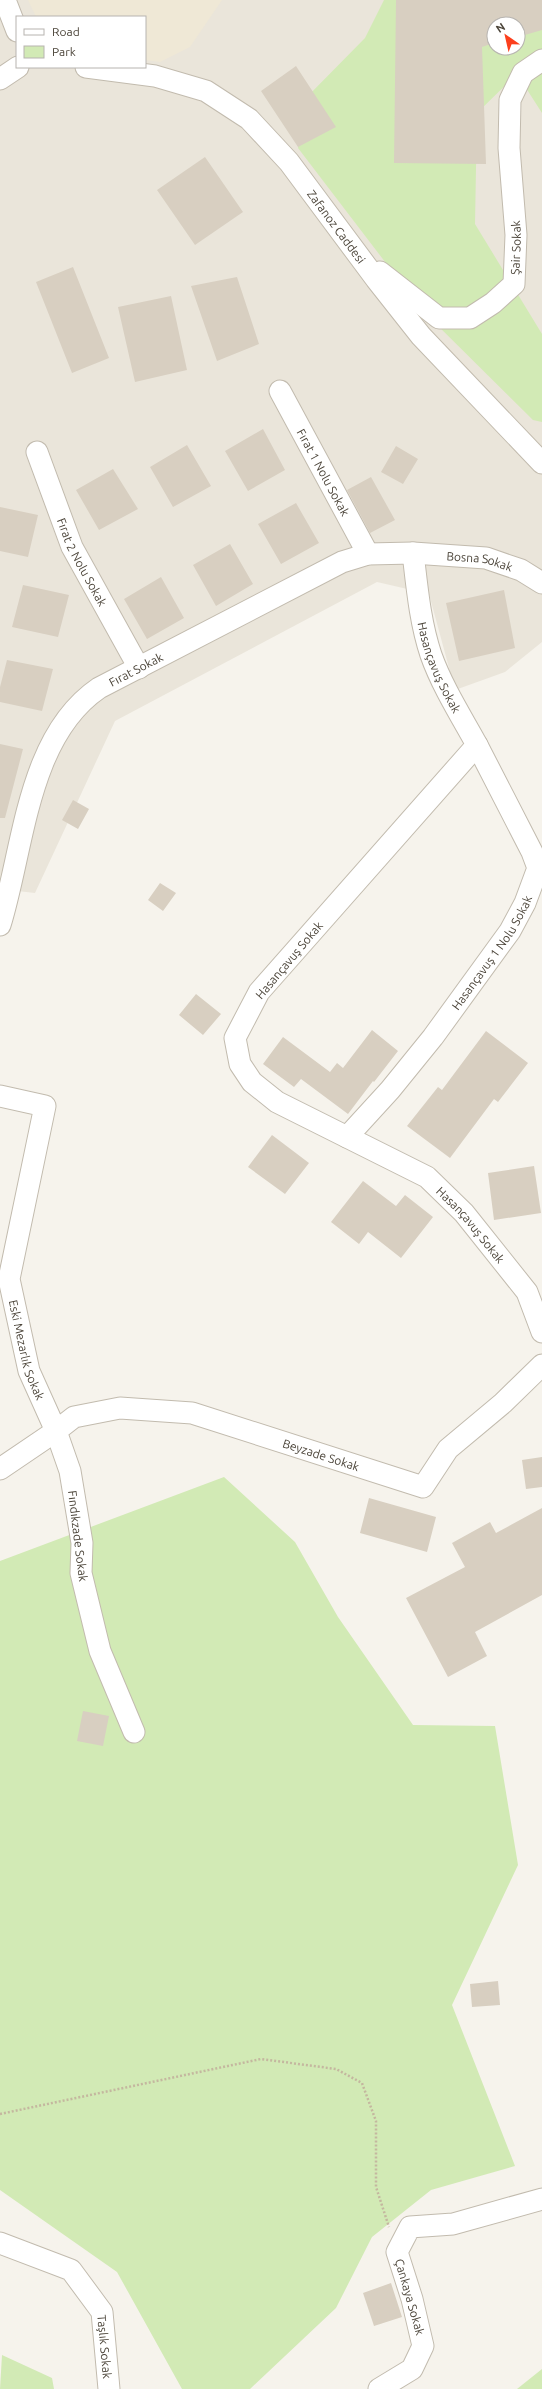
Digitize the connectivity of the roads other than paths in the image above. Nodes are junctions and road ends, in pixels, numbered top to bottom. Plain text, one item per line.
1 (5, 0) edge
2 (16, 28) edge
3 (542, 60) edge
4 (16, 68) edge
5 (94, 68) edge
6 (0, 79) edge
7 (358, 255) junction
8 (280, 391) dead end
9 (37, 452) dead end
10 (542, 463) edge
11 (413, 553) junction
12 (368, 554) junction
13 (542, 583) edge
14 (138, 668) junction
15 (476, 745) junction
16 (0, 925) edge
17 (0, 1096) edge
18 (347, 1137) junction
19 (542, 1332) edge
20 (542, 1365) edge
21 (56, 1431) junction
22 (0, 1468) edge
23 (134, 1732) dead end
24 (542, 2199) edge
25 (0, 2243) edge
26 (109, 2389) edge
27 (379, 2389) edge

1 - 2 street
3 - 7 street, Şair Sokak
4 - 6 street
5 - 7 street, Zafanoz Caddesi
7 - 10 street, Zafanoz Caddesi
8 - 12 street, Fırat 1 Nolu Sokak
9 - 14 street, Fırat 2 Nolu Sokak
11 - 12 street, Fırat Sokak
11 - 13 street, Bosna Sokak
11 - 15 street, Hasançavuş Sokak
12 - 14 street, Fırat Sokak
14 - 16 street, Fırat Sokak
15 - 18 street, Hasançavuş 1 Nolu Sokak
15 - 18 street, Hasançavuş Sokak
17 - 21 street, Eski Mezarlık Sokak
18 - 19 street, Hasançavuş Sokak
20 - 21 street, Beyzade Sokak
21 - 22 street
21 - 23 street, Fındıkzade Sokak
24 - 27 street, Çankaya Sokak
25 - 26 street, Taşlık Sokak

